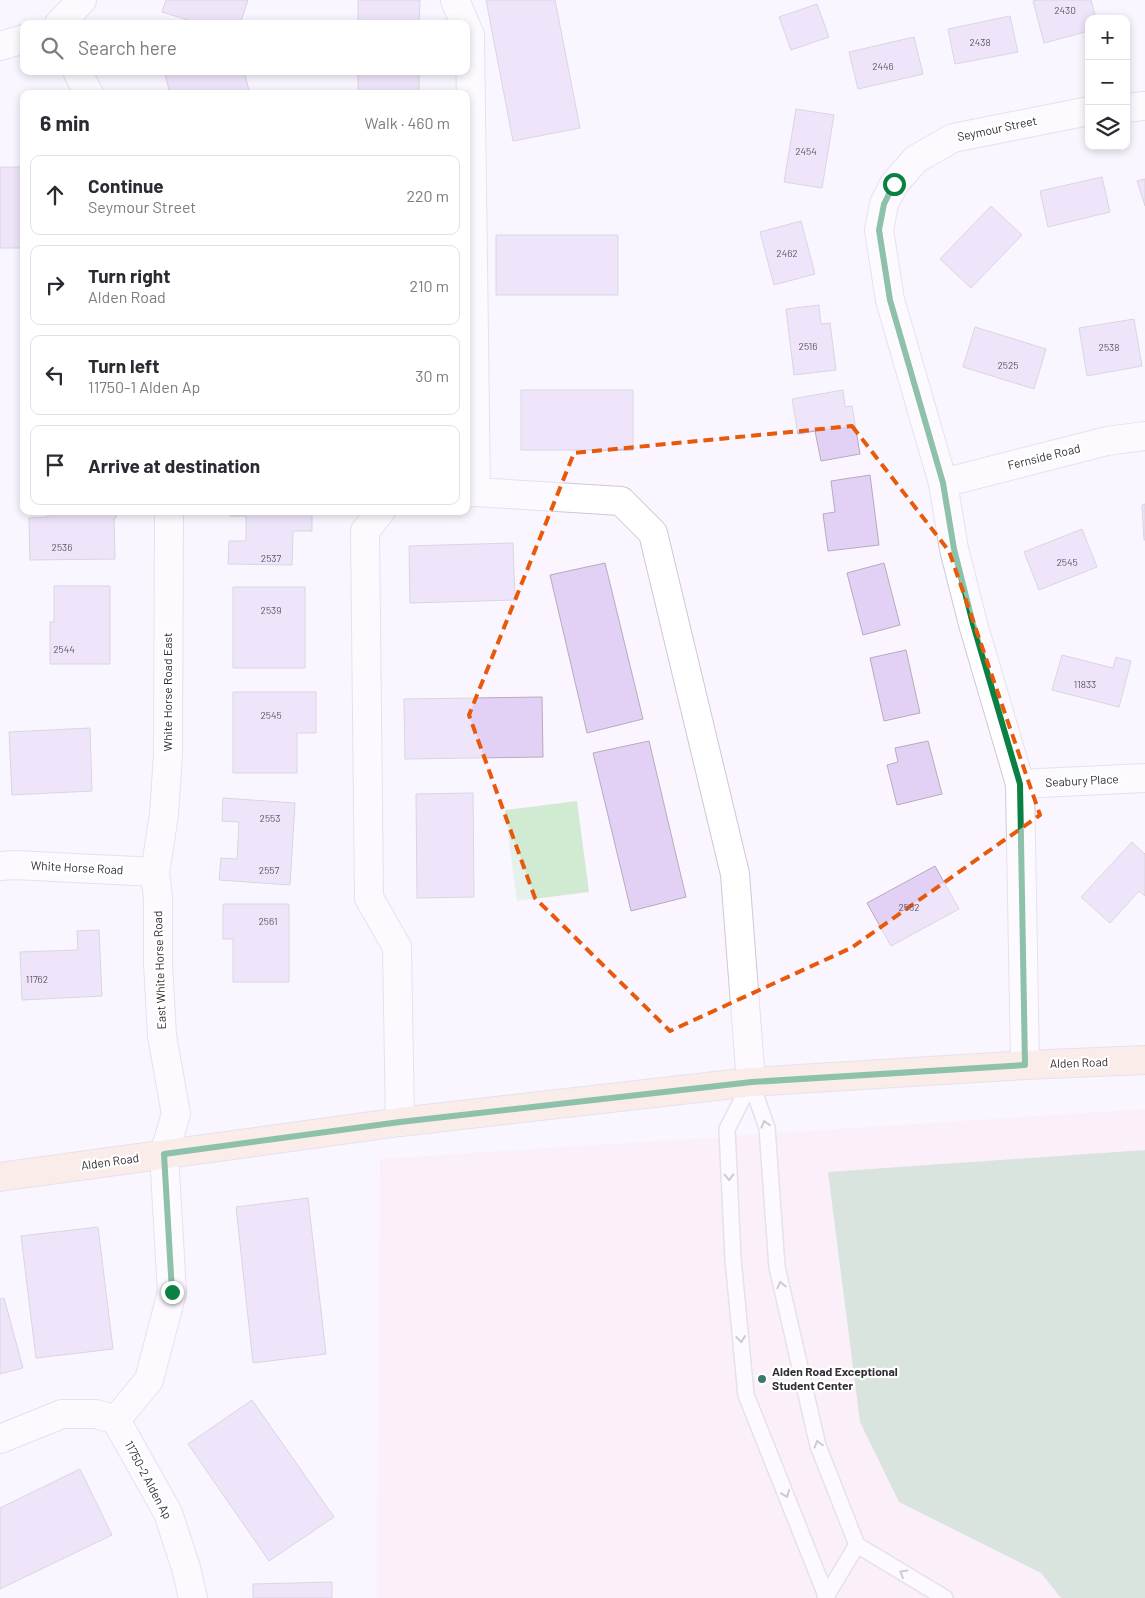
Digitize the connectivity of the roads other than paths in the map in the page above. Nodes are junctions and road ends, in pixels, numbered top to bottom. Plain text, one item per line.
1 (82, 0) edge
2 (455, 0) edge
3 (63, 20) edge
4 (464, 20) edge
5 (470, 35) edge
6 (20, 40) edge
7 (0, 46) edge
8 (79, 75) edge
9 (87, 90) edge
10 (1145, 106) edge
11 (1130, 108) edge
12 (1085, 112) edge
13 (1145, 436) edge
14 (943, 483) junction
15 (471, 492) edge
16 (169, 515) edge
17 (379, 515) edge
18 (1145, 778) edge
19 (1020, 784) junction
20 (0, 866) edge
21 (155, 872) junction
22 (1145, 1060) edge
23 (1025, 1065) junction
24 (752, 1082) junction
25 (400, 1122) junction
26 (164, 1154) junction
27 (0, 1178) edge
28 (116, 1420) junction
29 (0, 1439) edge
30 (858, 1545) junction
31 (193, 1598) edge
32 (826, 1598) edge
33 (945, 1598) edge

1 - 3 street
2 - 4 street
5 - 15 street
6 - 7 street
8 - 9 street
10 - 11 street
12 - 14 street, Seymour Street
13 - 14 street, Fernside Road
14 - 19 street, Seymour Street
15 - 24 street
16 - 21 street, White Horse Road East
17 - 25 street
18 - 19 street, Seabury Place
19 - 23 street, Seymour Street
20 - 21 street, White Horse Road
21 - 26 street, East White Horse Road
22 - 23 street, Alden Road
23 - 24 street, Alden Road
24 - 25 street, Alden Road
30 -> 24 lane
24 -> 32 lane
25 - 26 street, Alden Road
26 - 27 street, Alden Road
26 - 28 street
28 - 29 street
28 - 31 street, 11750-2 Alden Ap
30 - 32 lane
33 -> 30 lane

